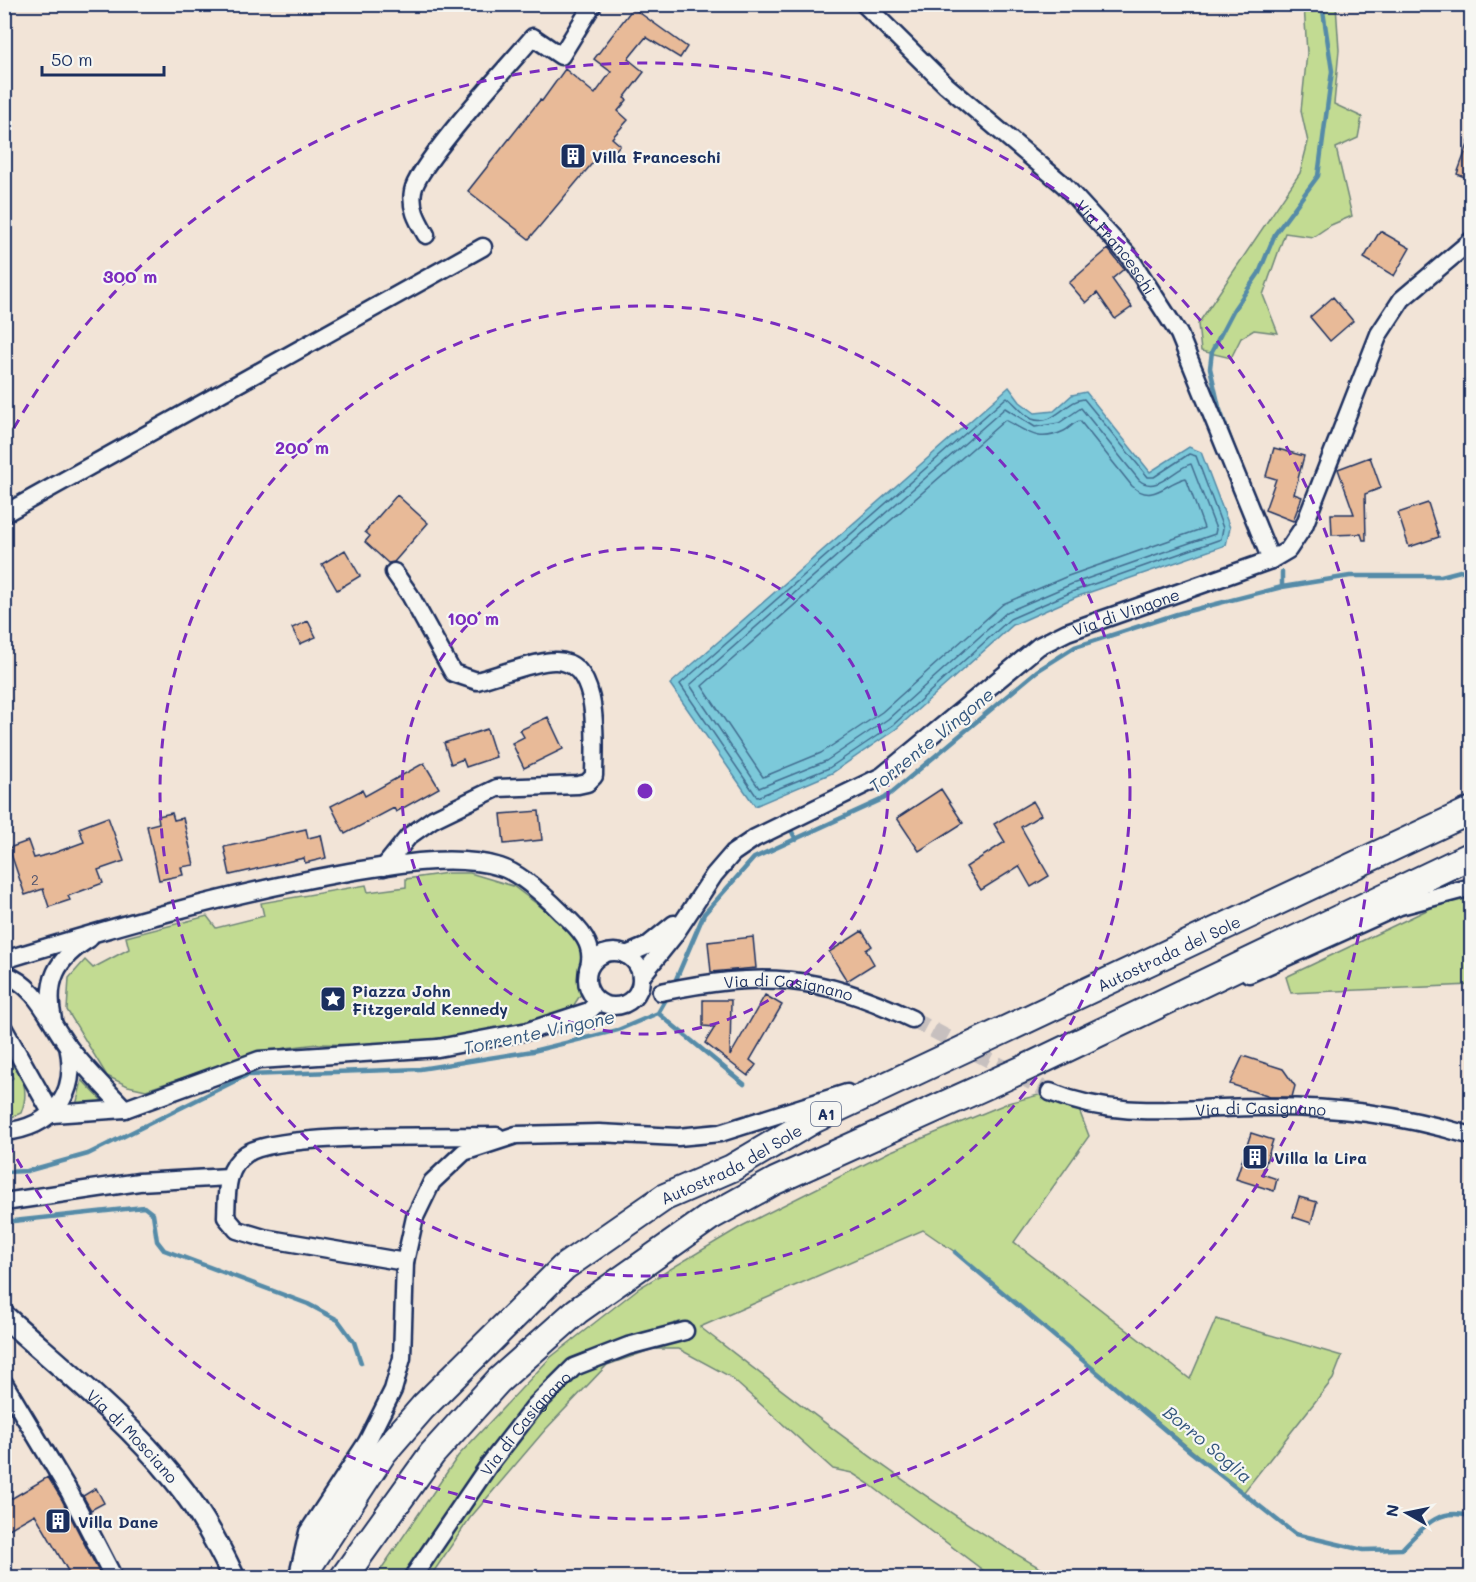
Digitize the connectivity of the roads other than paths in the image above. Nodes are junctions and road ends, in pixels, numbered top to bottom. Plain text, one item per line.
1 (592, 4) edge
2 (864, 4) edge
3 (426, 235) dead end
4 (1472, 240) edge
5 (483, 247) dead end
6 (4, 514) edge
7 (1270, 560) junction
8 (394, 572) dead end
9 (1472, 810) edge
10 (1472, 855) edge
11 (384, 867) junction
12 (1472, 887) edge
13 (686, 914) junction
14 (574, 924) junction
15 (107, 929) junction
16 (624, 954) junction
17 (4, 960) edge
18 (588, 969) junction
19 (4, 974) edge
20 (641, 980) junction
21 (661, 992) junction
22 (598, 1002) junction
23 (628, 1003) junction
24 (912, 1019) tunnel mouth
25 (55, 1026) junction
26 (4, 1029) edge
27 (68, 1046) junction
28 (1032, 1065) junction
29 (922, 1068) junction
30 (1050, 1092) tunnel mouth
31 (125, 1109) junction
32 (52, 1113) junction
33 (4, 1132) edge
34 (516, 1136) junction
35 (1472, 1136) edge
36 (229, 1177) junction
37 (4, 1202) edge
38 (405, 1262) junction
39 (4, 1316) edge
40 (685, 1331) dead end
41 (4, 1383) edge
42 (232, 1573) edge
43 (114, 1578) edge
44 (299, 1578) edge
45 (343, 1578) edge
46 (412, 1578) edge

1 - 3 street
2 - 7 street, Via Franceschi
4 - 7 street, Via di Vingone
5 - 6 street
7 - 13 street, Via di Vingone
8 - 11 street
9 - 29 highway, Autostrada del Sole / A1
10 - 28 highway, A1
11 - 14 street
11 - 15 street
12 - 28 street
13 - 16 street, Via di Vingone
13 - 20 street, Via di Vingone
14 - 16 street
14 - 18 street
15 - 17 street
15 - 25 street
16 - 18 street
16 - 20 street
18 - 22 street
19 - 25 street
20 - 21 street
20 - 23 street
21 - 23 street, Via di Casignano
21 - 24 street, Via di Casignano
22 - 23 street
22 - 31 street
25 - 27 street
26 - 32 street
27 - 31 street
27 - 32 street
28 - 45 highway, A1
29 - 34 street
29 - 44 highway, Autostrada del Sole / A1
30 - 35 street, Via di Casignano
31 - 32 street
32 - 33 street
34 - 36 street
34 - 38 street
36 - 37 street
36 - 38 street
38 - 44 street
39 - 42 main road, Via di Mosciano
40 - 46 street, Via di Casignano
41 - 43 street

